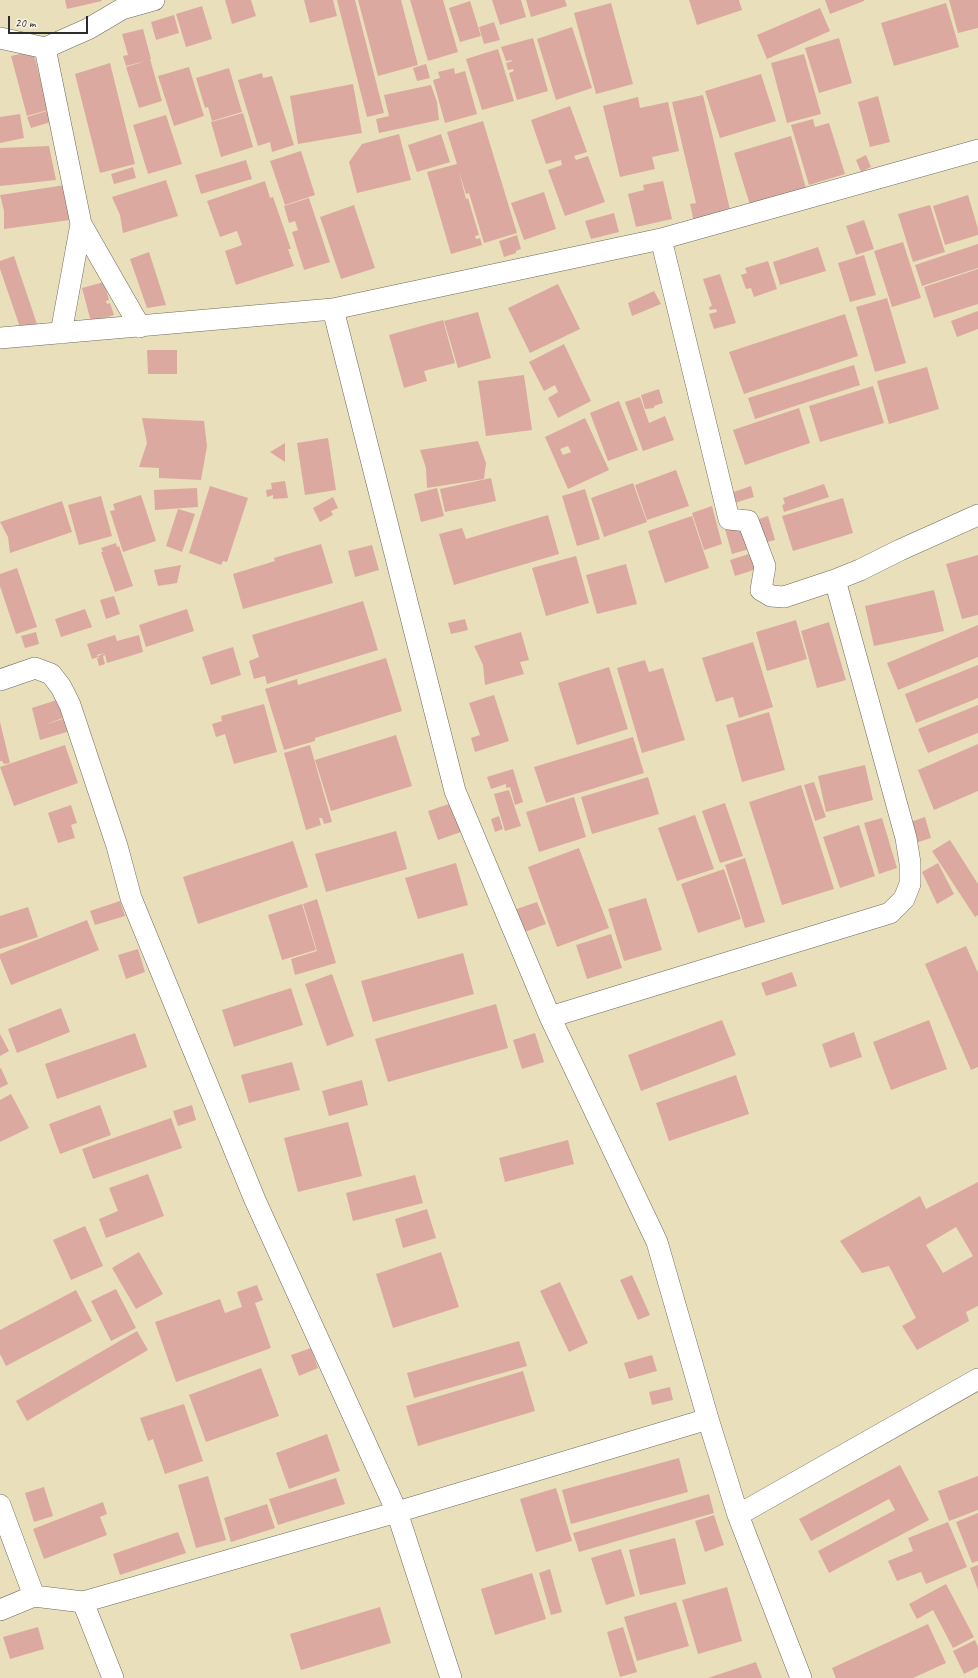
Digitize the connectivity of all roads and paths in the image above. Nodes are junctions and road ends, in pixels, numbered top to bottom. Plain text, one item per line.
1 (154, 0) edge
2 (121, 4) edge
3 (0, 38) edge
4 (45, 48) junction
5 (978, 150) edge
6 (81, 224) junction
7 (661, 239) junction
8 (334, 309) junction
9 (140, 327) junction
10 (61, 333) junction
11 (0, 338) edge
12 (978, 515) edge
13 (835, 580) junction
14 (0, 680) edge
15 (550, 1017) junction
16 (978, 1379) edge
17 (708, 1419) junction
18 (0, 1505) edge
19 (397, 1512) junction
20 (738, 1515) junction
21 (34, 1596) junction
22 (83, 1602) junction
23 (0, 1610) edge
24 (113, 1678) edge
25 (451, 1678) edge
26 (801, 1678) edge

1 - 2 street
2 - 4 street
3 - 4 street
4 - 6 street
5 - 7 street
6 - 9 street
6 - 10 street
7 - 8 street
7 - 13 street
8 - 9 street
8 - 15 street
9 - 10 street
10 - 11 street
12 - 13 street
13 - 15 street
14 - 19 street
15 - 17 street
16 - 20 street
17 - 19 street
17 - 20 street
18 - 21 street
19 - 22 street
19 - 25 street
20 - 26 street
21 - 22 street
21 - 23 street
22 - 24 street

